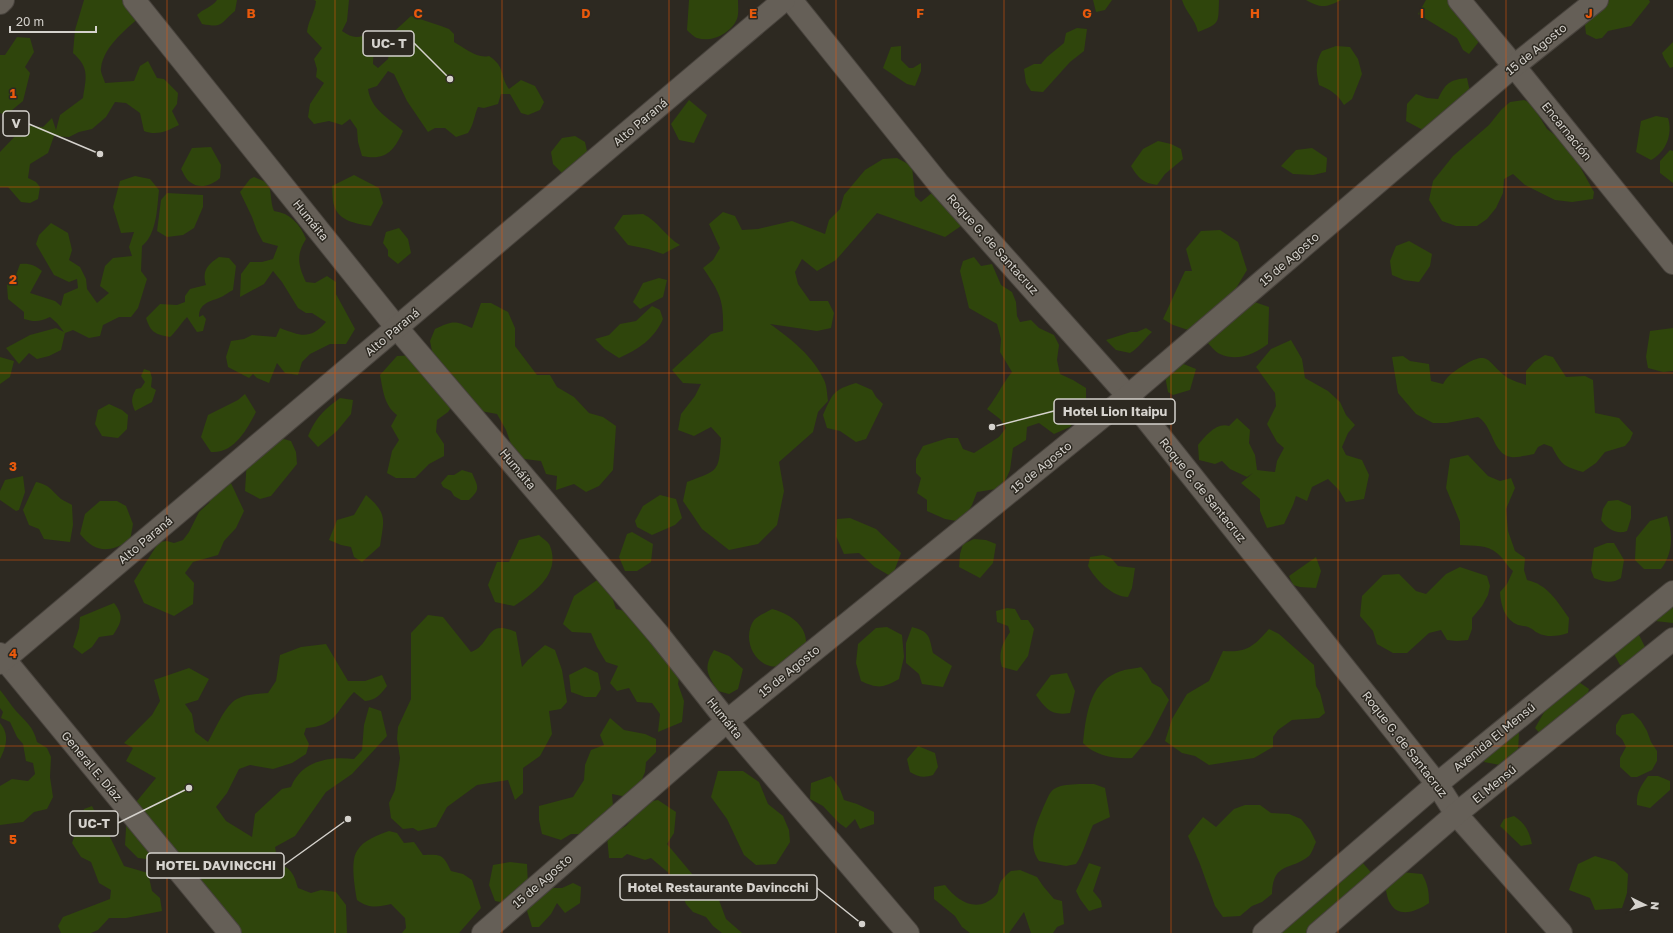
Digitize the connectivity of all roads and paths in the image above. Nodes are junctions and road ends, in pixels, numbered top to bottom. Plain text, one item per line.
1 (3, 0) edge
2 (134, 0) edge
3 (784, 0) edge
4 (791, 0) edge
5 (1459, 0) edge
6 (1597, 0) edge
7 (0, 3) edge
8 (1514, 66) junction
9 (1673, 263) edge
10 (397, 328) junction
11 (1128, 396) junction
12 (1673, 592) edge
13 (1673, 640) edge
14 (1, 658) edge
15 (727, 721) junction
16 (1437, 784) junction
17 (1456, 814) junction
18 (230, 933) edge
19 (483, 933) edge
20 (908, 933) edge
21 (1264, 933) edge
22 (1318, 933) edge
23 (1561, 933) edge

1 - 7 street
2 - 10 street, Humáita
3 - 10 street, Alto Paraná
4 - 11 street, Roque G. de Santacruz
5 - 8 street, Encarnación
6 - 8 street, 15 de Agosto
8 - 9 street, Encarnación
8 - 11 street, 15 de Agosto
10 - 14 street, Alto Paraná
10 - 15 street, Humáita
11 - 15 street, 15 de Agosto
11 - 16 street, Roque G. de Santacruz
12 - 16 street, Avenida El Mensú
13 - 17 street, El Mensú
14 - 18 street, General E. Díaz
15 - 19 street, 15 de Agosto
15 - 20 street, Humáita
16 - 17 street, Roque G. de Santacruz
16 - 21 street, Avenida El Mensú
17 - 22 street, El Mensú
17 - 23 street, Roque G. de Santacruz

